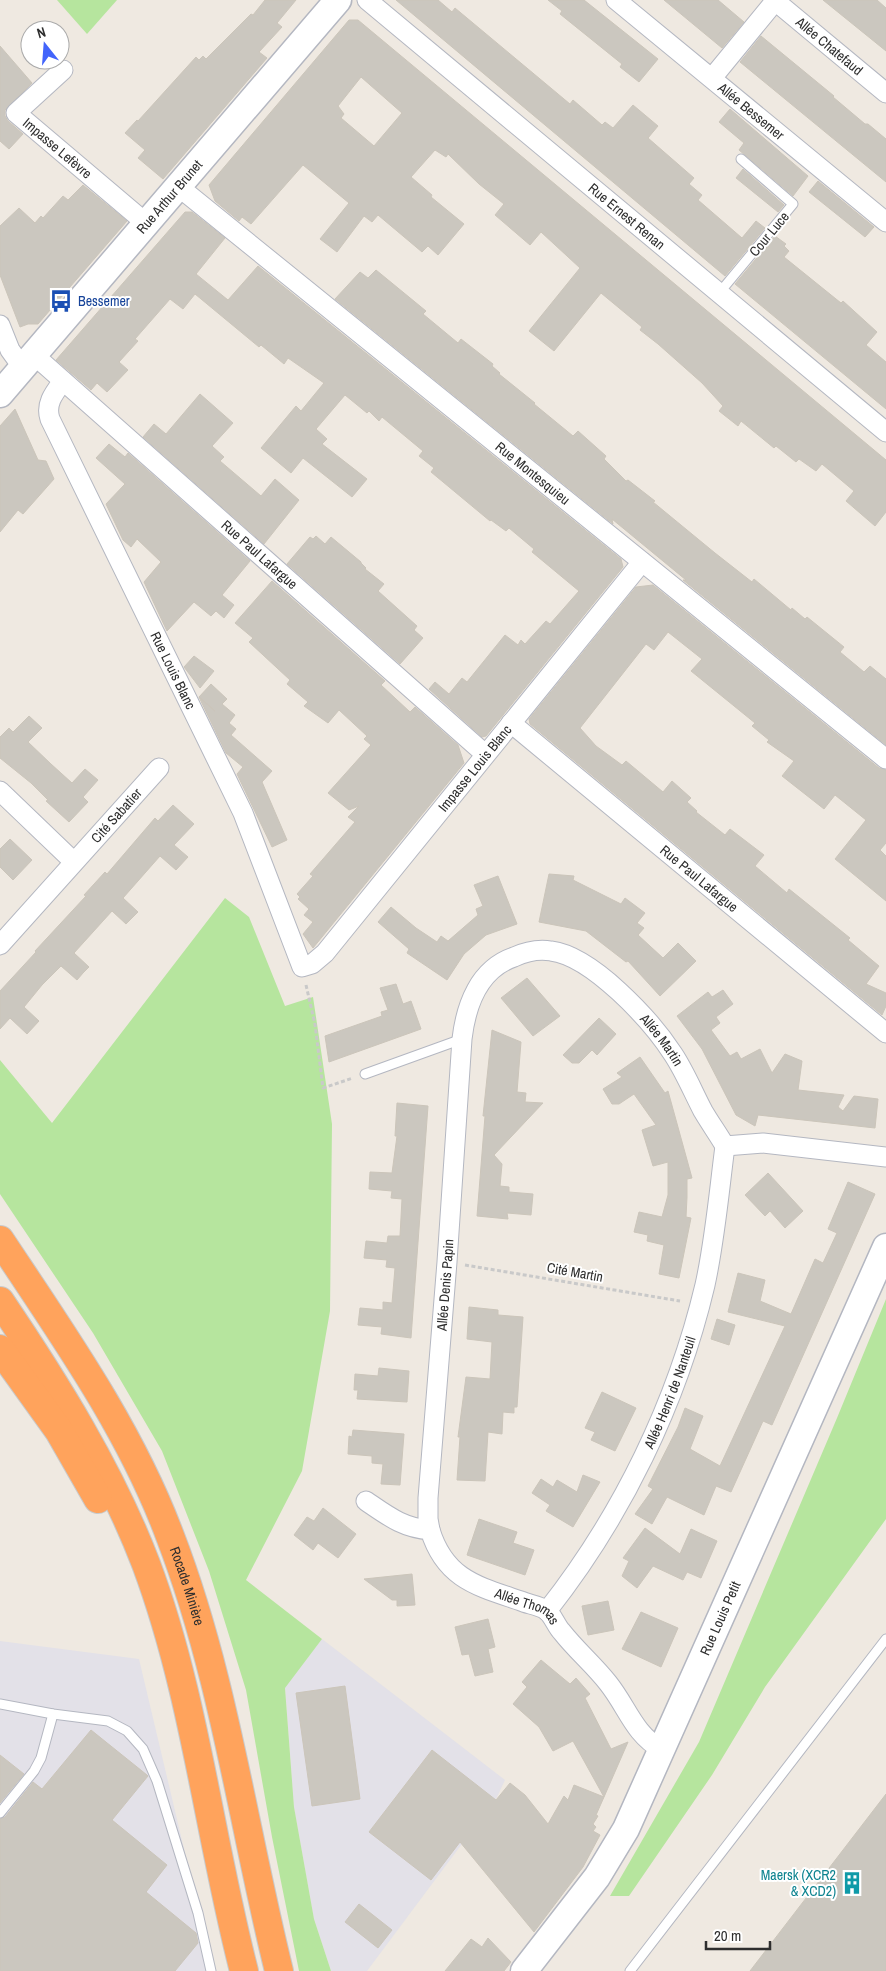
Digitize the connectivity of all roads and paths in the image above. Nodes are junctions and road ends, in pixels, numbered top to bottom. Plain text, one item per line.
1 (338, 0) edge
2 (366, 0) edge
3 (616, 0) edge
4 (775, 0) edge
5 (63, 70) dead end
6 (712, 78) junction
7 (886, 94) edge
8 (741, 159) dead end
9 (179, 187) junction
10 (886, 222) edge
11 (147, 224) junction
12 (720, 292) junction
13 (0, 325) edge
14 (28, 361) junction
15 (64, 381) junction
16 (0, 394) edge
17 (886, 432) edge
18 (642, 562) junction
19 (511, 722) junction
20 (485, 754) junction
21 (886, 759) edge
22 (158, 768) dead end
23 (0, 791) edge
24 (74, 862) junction
25 (0, 945) edge
26 (302, 967) junction
27 (886, 1033) edge
28 (462, 1039) junction
29 (365, 1074) joint
30 (725, 1146) junction
31 (886, 1157) edge
32 (0, 1240) edge
33 (886, 1247) edge
34 (447, 1262) junction
35 (0, 1301) edge
36 (700, 1304) junction
37 (0, 1349) edge
38 (366, 1501) dead end
39 (430, 1530) junction
40 (547, 1610) junction
41 (886, 1639) edge
42 (180, 1680) junction
43 (0, 1704) edge
44 (53, 1714) junction
45 (662, 1750) junction
46 (0, 1813) edge
47 (212, 1971) edge
48 (244, 1971) edge
49 (278, 1971) edge
50 (524, 1971) edge
51 (630, 1971) edge

1 - 9 street, Rue Arthur Brunet
2 - 12 street, Rue Ernest Renan
3 - 6 street, Allée Bessemer
4 - 6 street
4 - 7 street, Allée Chatefaud
5 - 11 street, Impasse Lefèvre
6 - 10 street, Allée Bessemer
8 - 12 lane, Cour Luce
9 - 11 street, Rue Arthur Brunet
9 - 18 street, Rue Montesquieu
11 - 14 street, Rue Arthur Brunet
12 - 17 street, Rue Ernest Renan
13 - 14 street, Rue Paul Lafargue
14 - 15 street, Rue Paul Lafargue
14 - 16 street, Rue Arthur Brunet
15 - 20 street, Rue Paul Lafargue
15 - 26 street, Rue Louis Blanc
18 - 19 street, Impasse Louis Blanc
18 - 21 street, Rue Montesquieu
19 - 20 street, Impasse Louis Blanc
19 - 27 street, Rue Paul Lafargue
20 - 26 street, Impasse Louis Blanc
22 - 24 street, Cité Sabatier
23 - 24 street
24 - 25 street, Cité Sabatier
26 - 29 path
28 - 29 lane
28 - 30 street, Allée Martin
28 - 34 street, Allée Denis Papin
30 - 31 street
30 - 36 street, Allée Henri de Nanteuil
32 - 49 highway, Rocade Minière
33 - 45 street, Rue Louis Petit
34 - 36 path, Cité Martin
34 - 39 street, Allée Denis Papin
35 - 42 highway
36 - 40 street, Allée Henri de Nanteuil
37 - 42 highway
38 - 39 street
39 - 40 street, Allée Thomas
40 - 45 street, Allée Thomas
41 - 51 lane
42 - 48 highway
43 - 44 lane
44 - 46 lane
44 - 47 lane
45 - 50 street, Rue Louis Petit

